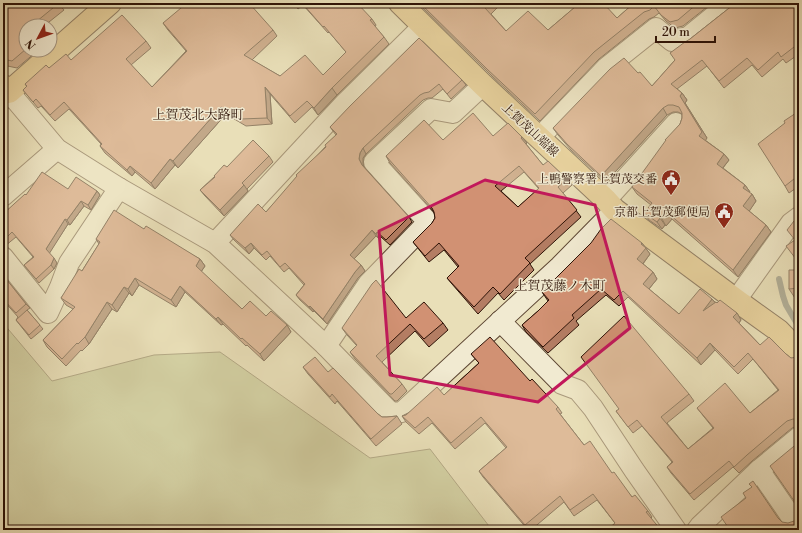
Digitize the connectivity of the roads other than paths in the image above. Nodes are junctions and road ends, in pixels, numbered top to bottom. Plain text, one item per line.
1 (110, 3) edge
2 (400, 3) edge
3 (730, 3) edge
4 (423, 26) junction
5 (483, 85) junction
6 (5, 92) edge
7 (676, 123) dead end
8 (540, 138) junction
9 (57, 149) junction
10 (119, 188) junction
11 (3, 196) edge
12 (610, 205) junction
13 (799, 217) edge
14 (215, 243) junction
15 (3, 257) edge
16 (736, 300) junction
17 (500, 321) junction
18 (326, 346) junction
19 (799, 352) edge
20 (799, 437) edge
21 (759, 470) junction
22 (792, 518) dead end
23 (676, 530) edge
24 (697, 530) edge

1 - 6 main road
2 - 4 main road, 上賀茂山端線
3 - 8 street
4 - 5 main road, 上賀茂山端線
4 - 14 street
5 - 8 main road, 上賀茂山端線
5 - 18 street
6 - 9 street
7 - 12 street
8 - 12 main road, 上賀茂山端線
9 - 10 street
9 - 11 street
10 - 14 street
10 - 15 street
12 - 16 main road, 上賀茂山端線
12 - 17 street
13 - 16 street
14 - 18 street
16 - 19 main road, 上賀茂山端線
17 - 18 street
17 - 23 street
20 - 21 street
21 - 22 street
21 - 24 street

